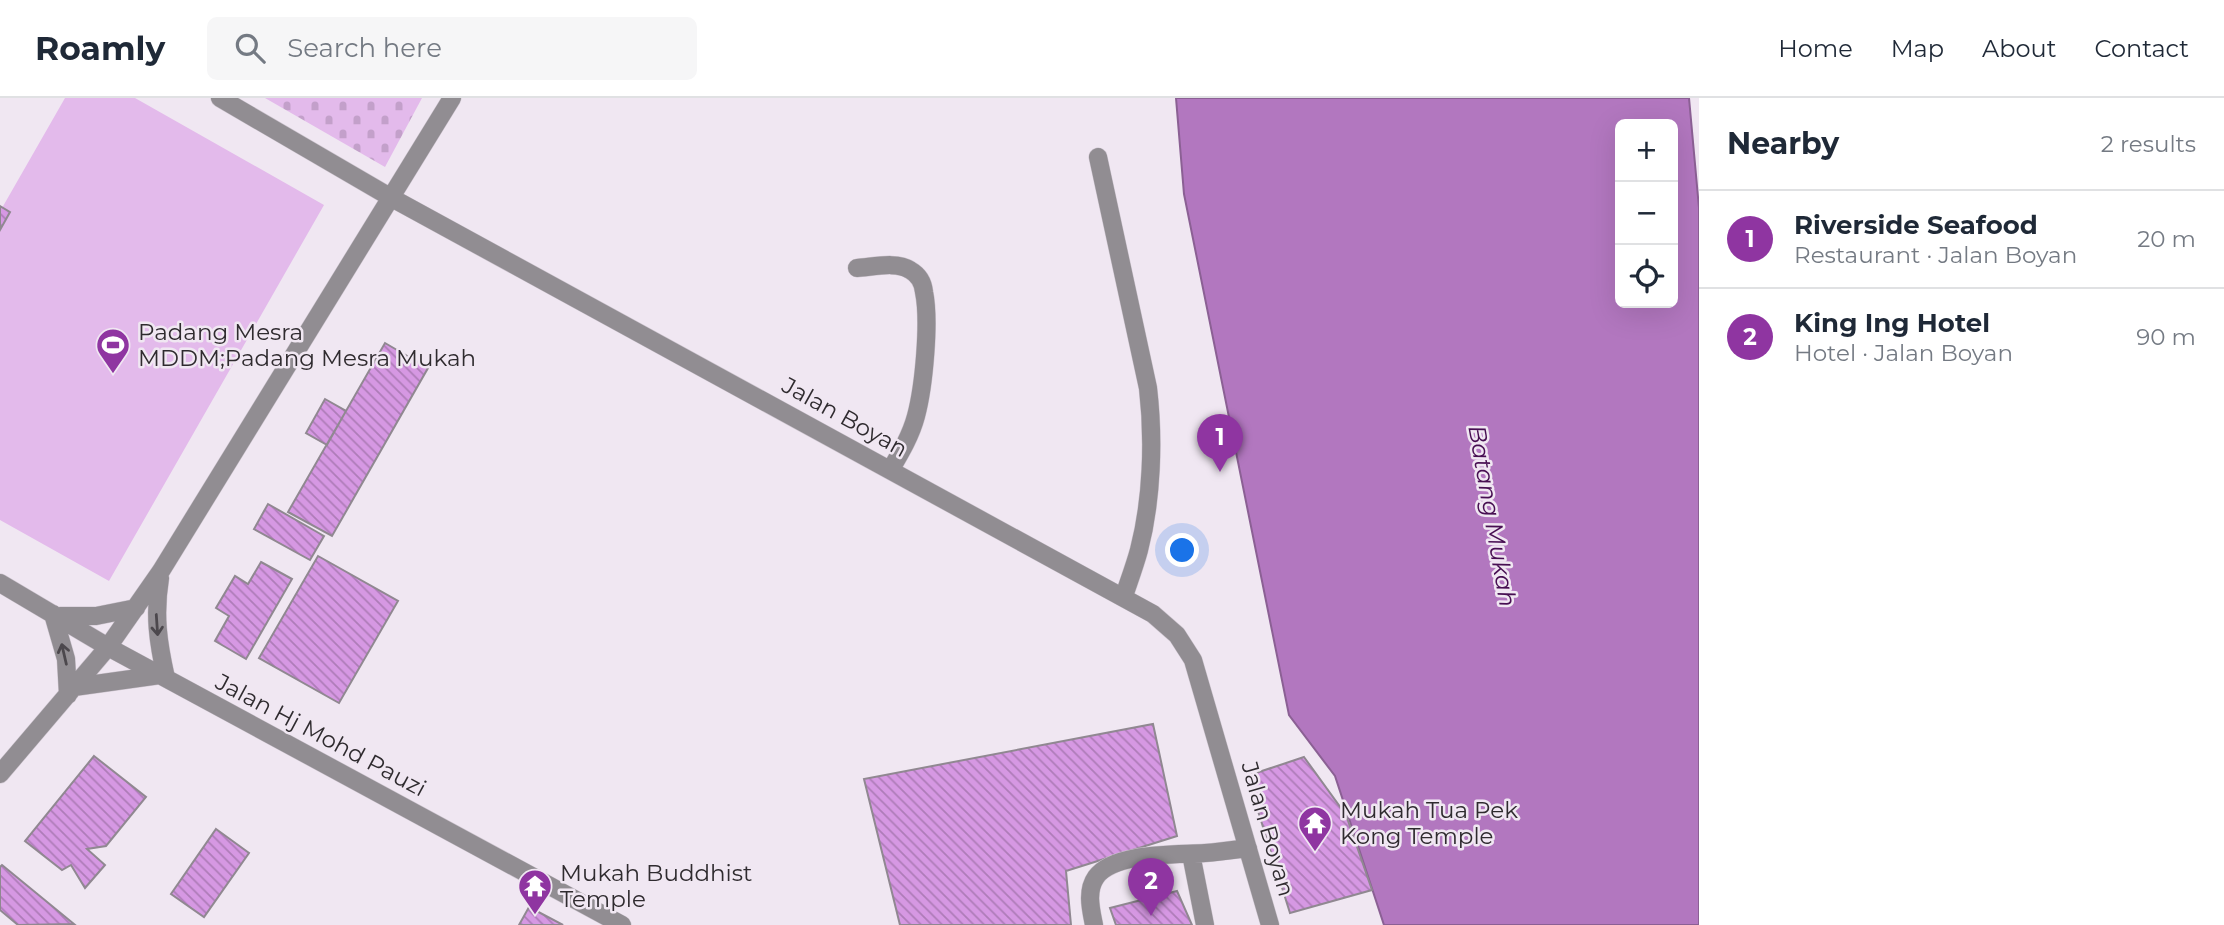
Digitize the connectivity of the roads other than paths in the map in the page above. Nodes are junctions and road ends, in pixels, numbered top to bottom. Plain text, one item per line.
1 (220, 98) edge
2 (452, 98) edge
3 (1098, 157) dead end
4 (390, 197) junction
5 (857, 268) dead end
6 (891, 469) junction
7 (161, 571) junction
8 (0, 583) edge
9 (1124, 596) junction
10 (136, 608) junction
11 (55, 615) junction
12 (108, 647) junction
13 (163, 677) junction
14 (71, 691) junction
15 (0, 774) edge
16 (1248, 848) junction
17 (1191, 854) junction
18 (622, 925) edge
19 (1094, 925) edge
20 (1205, 925) edge
21 (1270, 925) edge

1 - 4 street, Jalan Boyan
2 - 4 street
3 - 9 street
4 - 6 street, Jalan Boyan
4 - 7 street
5 - 6 street
6 - 9 street, Jalan Boyan
7 - 10 street
7 -> 13 street
8 - 11 street, Jalan Hj Mohd Pauzi
9 - 16 street, Jalan Boyan
10 - 11 street
10 - 12 street
11 - 12 street, Jalan Hj Mohd Pauzi
14 -> 11 street
12 - 13 street, Jalan Hj Mohd Pauzi
12 - 14 street
13 - 14 street
13 - 18 street, Jalan Hj Mohd Pauzi
14 - 15 street
16 - 17 street
16 - 21 street, Jalan Boyan
17 - 19 street
17 - 20 street

